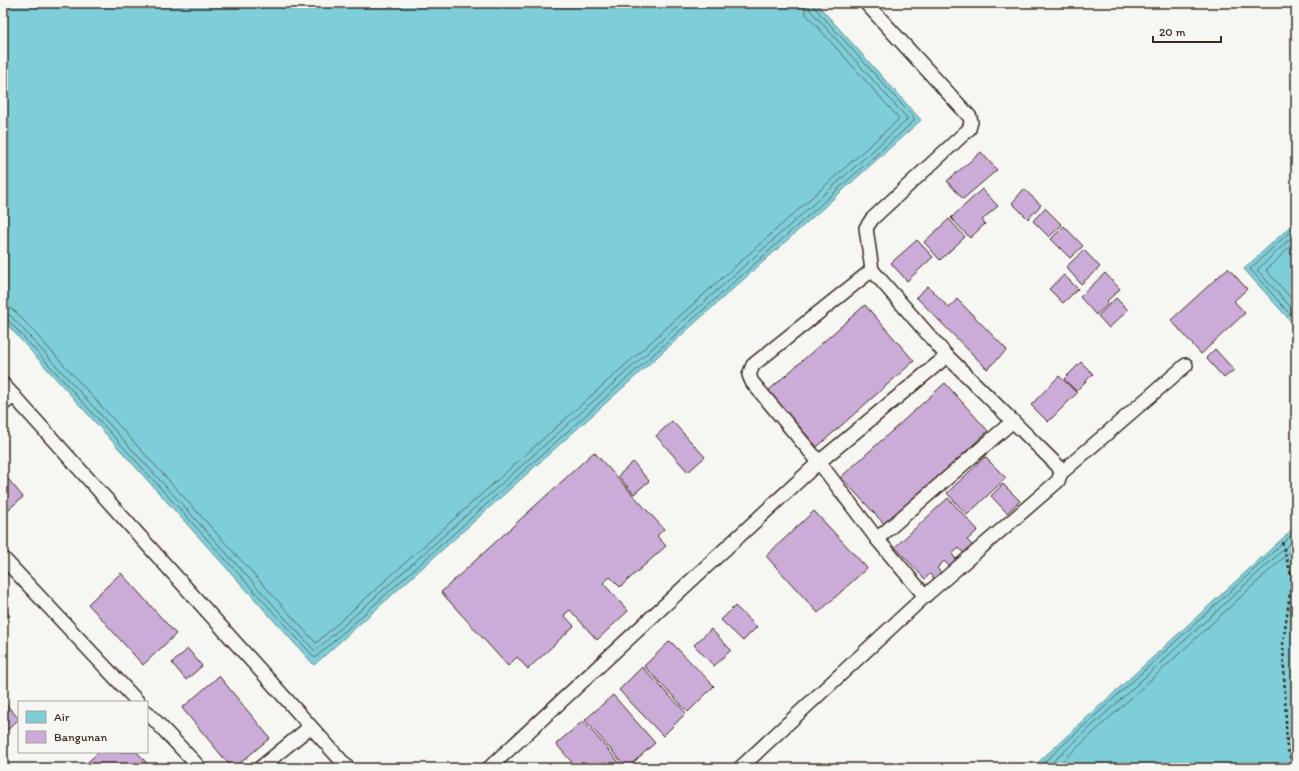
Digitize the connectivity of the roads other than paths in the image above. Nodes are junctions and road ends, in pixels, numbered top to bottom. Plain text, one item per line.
1 (866, 3) edge
2 (872, 270) junction
3 (947, 356) junction
4 (1186, 365) dead end
5 (3, 384) edge
6 (14, 396) junction
7 (3, 404) edge
8 (1013, 421) junction
9 (819, 462) junction
10 (1061, 473) junction
11 (877, 540) junction
12 (3, 558) edge
13 (924, 596) junction
14 (137, 701) edge
15 (148, 713) edge
16 (310, 727) junction
17 (200, 768) edge
18 (260, 768) edge
19 (348, 768) edge
20 (489, 768) edge
21 (740, 768) edge

1 - 2 lane
2 - 3 lane
2 - 9 lane
3 - 8 lane
3 - 9 lane
4 - 10 lane
5 - 6 lane
6 - 7 lane
6 - 16 lane
8 - 10 lane
8 - 11 lane
9 - 11 lane
9 - 20 lane
10 - 13 lane
11 - 13 lane
12 - 14 lane
13 - 21 lane
15 - 17 lane
16 - 18 lane
16 - 19 lane

